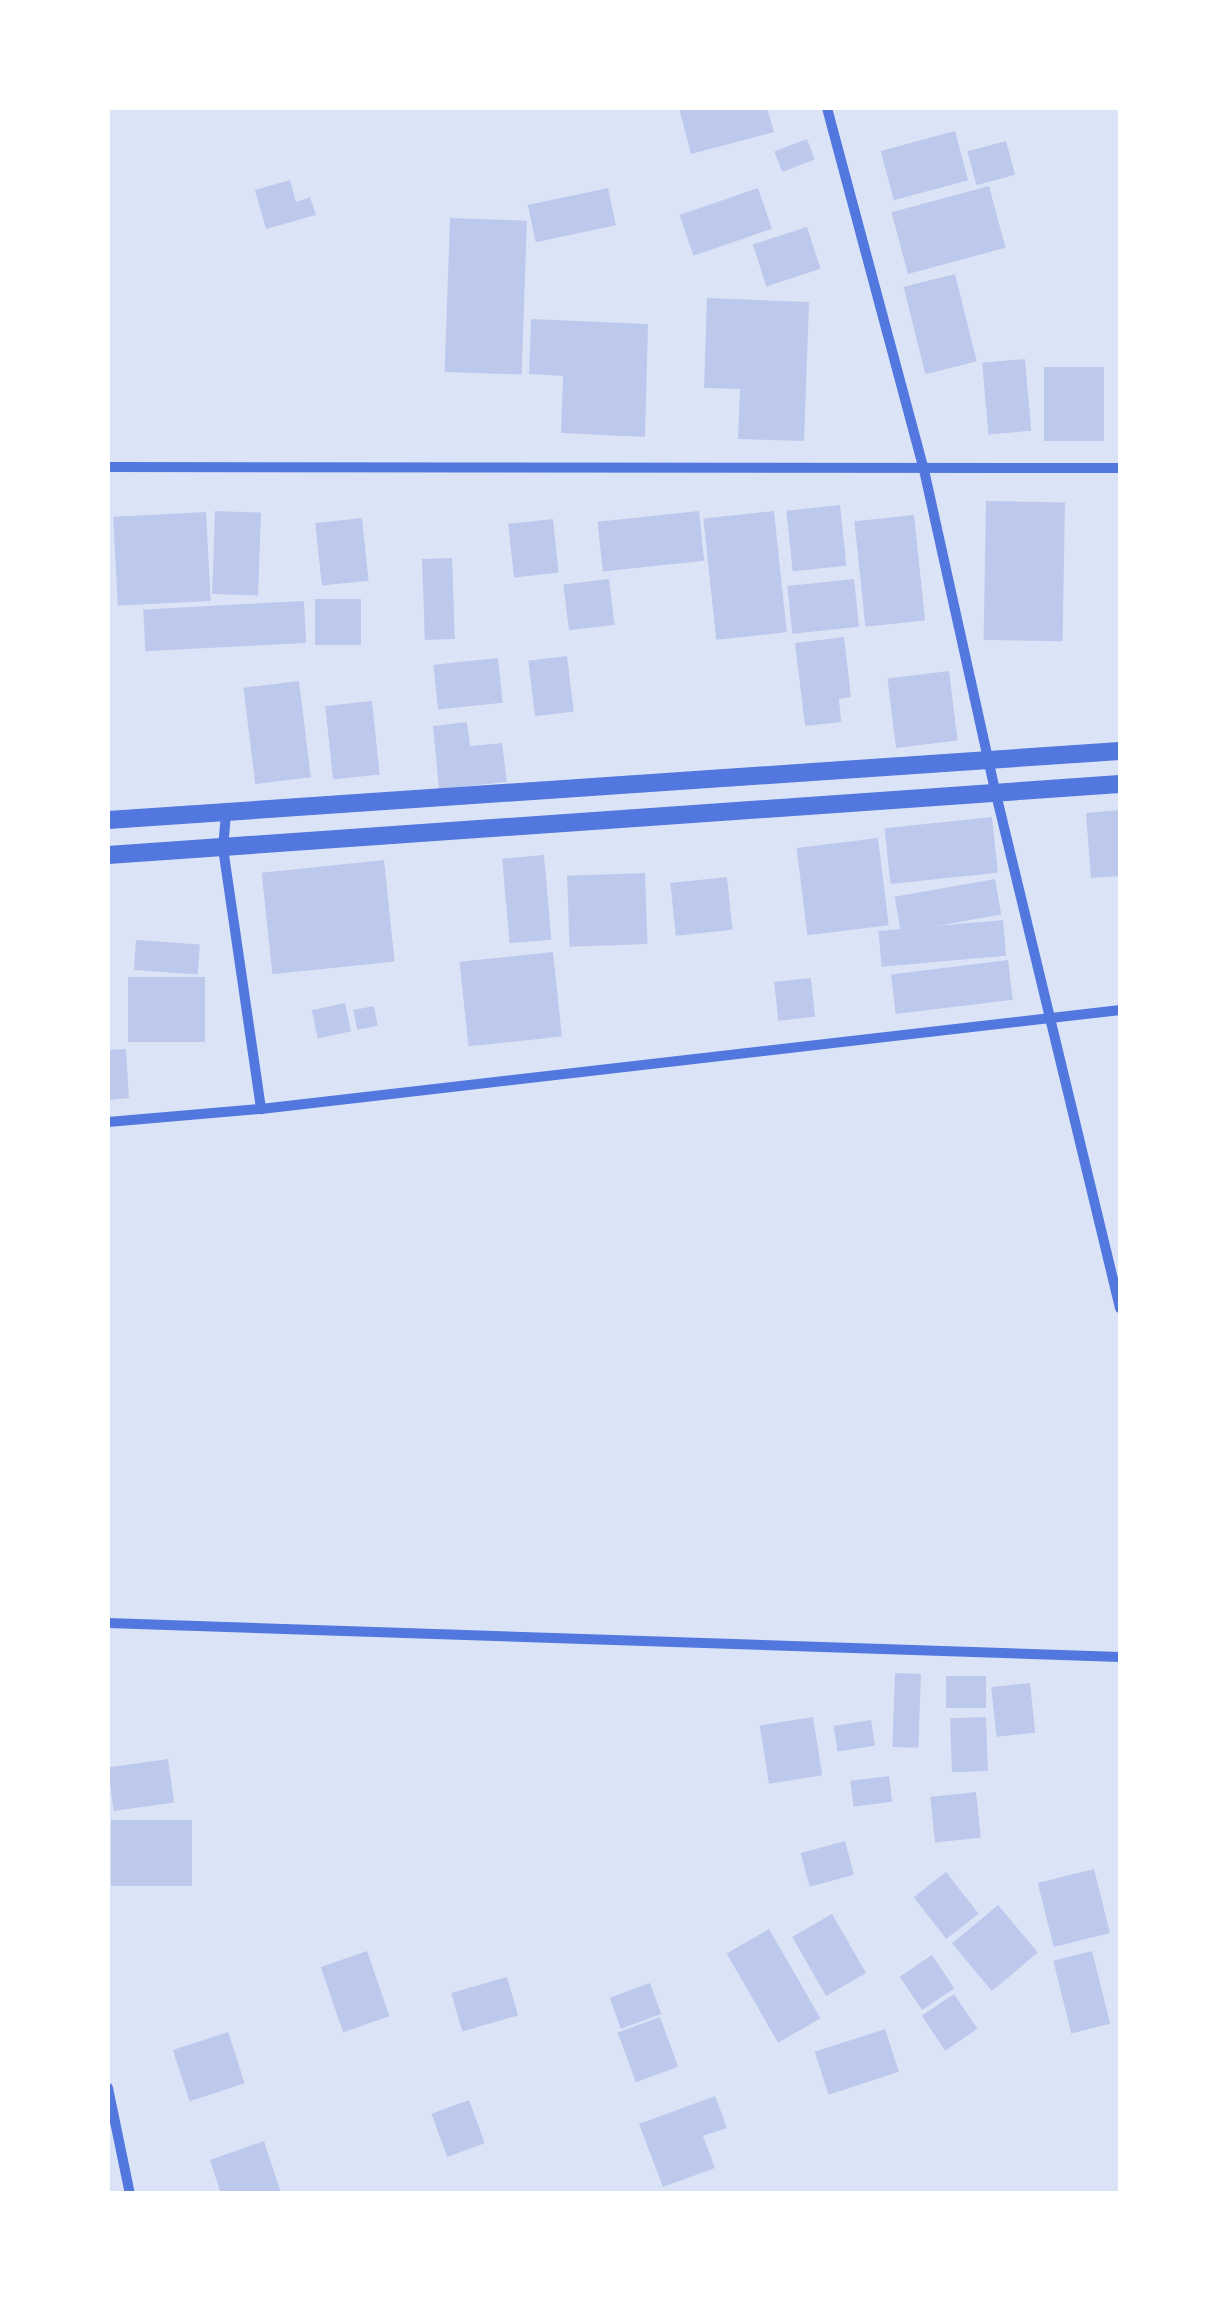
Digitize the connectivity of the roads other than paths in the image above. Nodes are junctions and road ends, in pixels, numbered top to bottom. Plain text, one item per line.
1 (826, 108) edge
2 (108, 467) edge
3 (1120, 468) edge
4 (924, 470) junction
5 (1120, 751) edge
6 (992, 762) junction
7 (1120, 784) edge
8 (996, 794) junction
9 (226, 814) junction
10 (108, 820) edge
11 (223, 848) junction
12 (108, 855) edge
13 (1120, 1010) edge
14 (1049, 1015) junction
15 (260, 1109) junction
16 (108, 1122) edge
17 (1120, 1308) edge
18 (108, 1623) edge
19 (1120, 1657) edge
20 (108, 2088) edge
21 (130, 2194) edge

1 - 4 street
2 - 4 street
3 - 4 street
4 - 6 street
5 - 6 street
6 - 8 street
6 - 9 street
7 - 8 street
8 - 11 street
8 - 14 street
9 - 10 street
9 - 11 street
11 - 12 street
11 - 15 street
13 - 14 street
14 - 15 street
14 - 17 street
15 - 16 street
18 - 19 street
20 - 21 street

